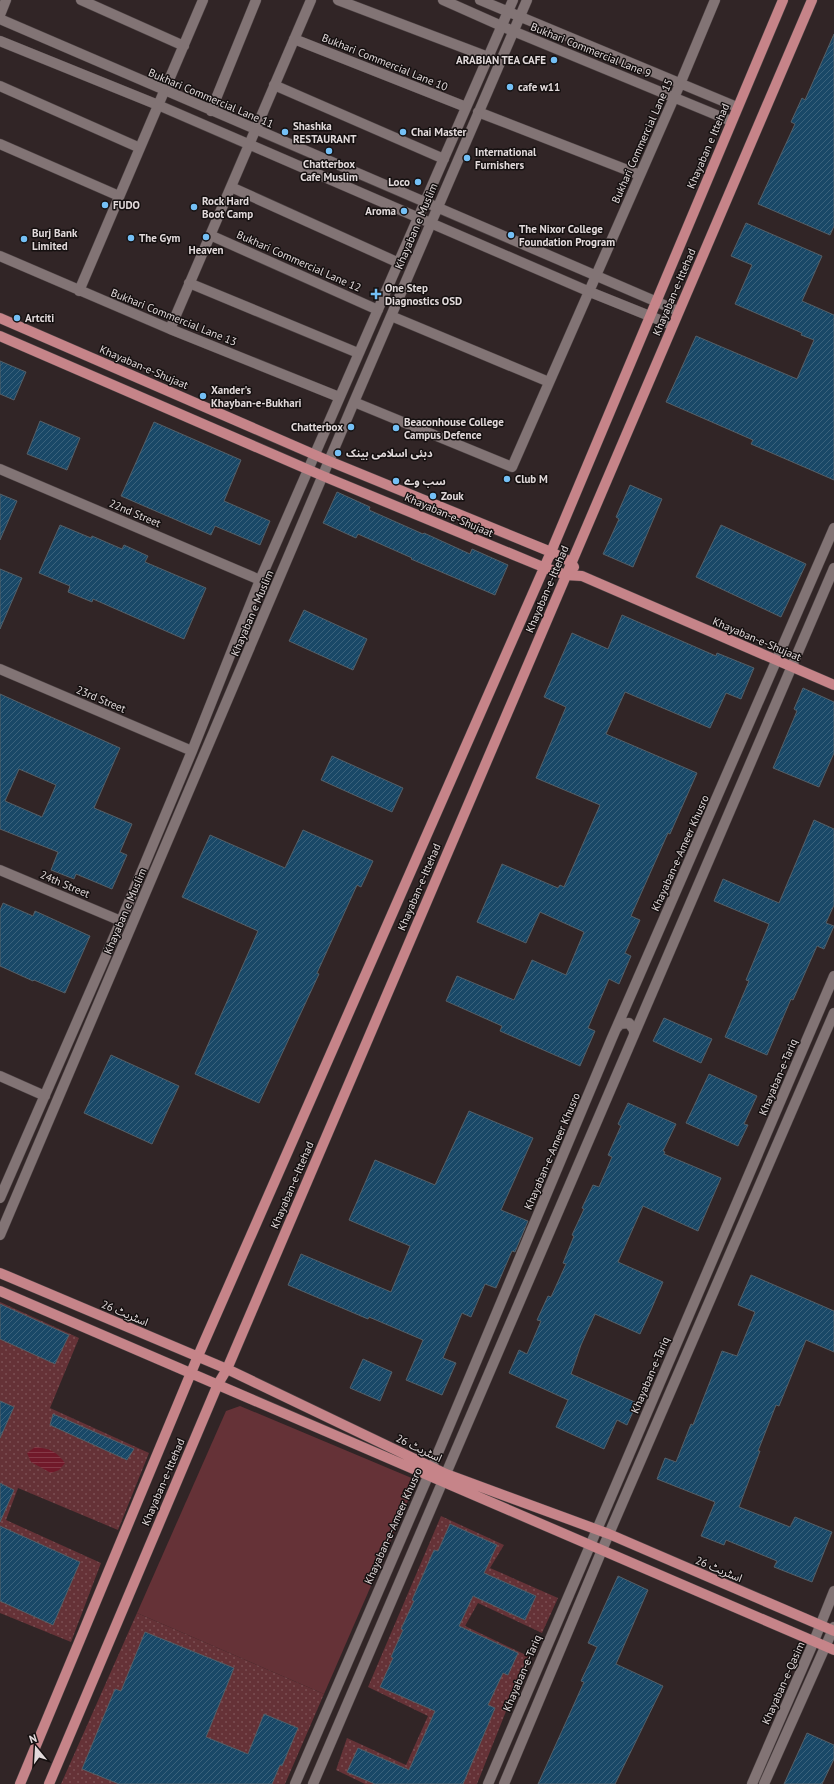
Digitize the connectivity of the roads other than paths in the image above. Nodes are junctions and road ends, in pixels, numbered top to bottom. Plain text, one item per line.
1 (6, 0) edge
2 (81, 0) edge
3 (202, 0) edge
4 (256, 0) edge
5 (311, 0) edge
6 (338, 0) edge
7 (443, 0) edge
8 (480, 0) edge
9 (513, 0) edge
10 (527, 0) edge
11 (715, 0) edge
12 (783, 0) edge
13 (812, 0) edge
14 (508, 12) junction
15 (0, 15) edge
16 (519, 17) junction
17 (0, 19) edge
18 (502, 26) junction
19 (513, 31) junction
20 (294, 39) junction
21 (0, 40) edge
22 (184, 46) junction
23 (488, 57) junction
24 (680, 84) junction
25 (274, 85) junction
26 (0, 86) edge
27 (164, 91) junction
28 (675, 97) junction
29 (158, 106) junction
30 (466, 107) junction
31 (737, 107) junction
32 (211, 111) junction
33 (478, 112) junction
34 (731, 121) junction
35 (255, 130) junction
36 (0, 144) edge
37 (249, 144) junction
38 (140, 148) junction
39 (444, 159) junction
40 (640, 175) junction
41 (231, 187) junction
42 (119, 196) junction
43 (424, 203) junction
44 (437, 208) junction
45 (418, 218) junction
46 (430, 223) junction
47 (210, 235) junction
48 (0, 256) edge
49 (399, 263) junction
50 (597, 277) junction
51 (189, 283) junction
52 (79, 291) junction
53 (590, 292) junction
54 (656, 302) junction
55 (378, 310) junction
56 (678, 312) junction
57 (391, 316) junction
58 (650, 316) junction
59 (0, 318) edge
60 (672, 325) junction
61 (170, 329) junction
62 (0, 336) edge
63 (358, 353) junction
64 (549, 382) junction
65 (339, 397) junction
66 (354, 402) junction
67 (314, 454) junction
68 (329, 461) junction
69 (0, 469) edge
70 (308, 469) junction
71 (323, 476) junction
72 (834, 528) edge
73 (552, 547) junction
74 (576, 552) junction
75 (571, 562) junction
76 (543, 568) junction
77 (834, 568) edge
78 (566, 575) junction
79 (582, 576) junction
80 (260, 580) junction
81 (537, 582) junction
82 (560, 589) junction
83 (777, 660) junction
84 (792, 667) junction
85 (0, 669) edge
86 (834, 685) edge
87 (192, 751) junction
88 (155, 839) junction
89 (167, 843) junction
90 (0, 870) edge
91 (121, 920) junction
92 (834, 976) edge
93 (631, 996) junction
94 (647, 1006) junction
95 (834, 1013) edge
96 (616, 1029) junction
97 (634, 1035) junction
98 (0, 1076) edge
99 (45, 1096) junction
100 (778, 1107) junction
101 (790, 1115) junction
102 (0, 1198) edge
103 (0, 1235) edge
104 (0, 1273) edge
105 (0, 1292) edge
106 (696, 1298) junction
107 (709, 1303) junction
108 (198, 1356) junction
109 (227, 1369) junction
110 (191, 1374) junction
111 (218, 1384) junction
112 (430, 1472) junction
113 (445, 1478) junction
114 (597, 1530) junction
115 (609, 1534) junction
116 (591, 1545) junction
117 (602, 1550) junction
118 (834, 1591) edge
119 (820, 1625) junction
120 (833, 1630) edge
121 (814, 1641) junction
122 (830, 1648) edge
123 (20, 1784) edge
124 (49, 1784) edge
125 (296, 1784) edge
126 (313, 1784) edge
127 (488, 1784) edge
128 (504, 1784) edge
129 (752, 1784) edge
130 (764, 1784) edge

1 - 15 street
2 - 22 street
3 - 22 street
4 - 32 street
5 - 20 street
6 - 23 street
7 - 18 street, Bukhari Commercial Lane 9
8 - 14 street, Bukhari Commercial Lane 9
9 - 14 street, Khayaban e Muslim
10 - 16 street, Khayaban e Muslim
11 - 24 street, Bukhari Commercial Lane 15
12 - 31 main road, Khayaban e Ittehad
13 - 56 main road, Khayaban-e-Ittehad
14 - 16 street, Bukhari Commercial Lane 9
14 - 18 street, Khayaban e Muslim
16 - 19 street, Khayaban e Muslim
16 - 24 street, Bukhari Commercial Lane 9
17 - 27 street, Bukhari Commercial Lane 11
18 - 19 street, Bukhari Commercial Lane 9
18 - 23 street, Khayaban e Muslim
19 - 28 street, Bukhari Commercial Lane 9
19 - 33 street, Khayaban e Muslim
20 - 25 street
20 - 30 street, Bukhari Commercial Lane 10
21 - 29 street
22 - 27 street
23 - 30 street, Khayaban e Muslim
24 - 28 street, Bukhari Commercial Lane 15
24 - 31 street, Bukhari Commercial Lane 9
25 - 35 street
25 - 39 street
26 - 38 street
27 - 29 street
27 - 32 street, Bukhari Commercial Lane 11
28 - 34 street, Bukhari Commercial Lane 9
28 - 40 street, Bukhari Commercial Lane 15
29 - 37 street
29 - 38 street
30 - 39 street, Khayaban e Muslim
31 - 34 main road, Khayaban e Ittehad
32 - 35 street, Bukhari Commercial Lane 11
33 - 40 street
33 - 44 street, Khayaban e Muslim
34 - 54 main road, Khayaban e Ittehad
35 - 37 street
35 - 43 street, Bukhari Commercial Lane 11
36 - 42 street
37 - 41 street
37 - 45 street
38 - 42 street
39 - 43 street, Khayaban e Muslim
40 - 50 street, Bukhari Commercial Lane 15
41 - 47 street
41 - 49 street
42 - 52 street
43 - 44 street, Bukhari Commercial Lane 11
43 - 45 street, Khayaban e Muslim
44 - 46 street, Khayaban e Muslim
44 - 50 street, Bukhari Commercial Lane 11
45 - 46 street
45 - 49 street, Khayaban e Muslim
46 - 53 street
46 - 57 street, Khayaban e Muslim
47 - 51 street
47 - 55 street, Bukhari Commercial Lane 12
48 - 52 street, Bukhari Commercial Lane 13
49 - 55 street, Khayaban e Muslim
50 - 53 street, Bukhari Commercial Lane 15
50 - 54 street, Bukhari Commercial Lane 11
51 - 61 street
51 - 63 street
52 - 61 street, Bukhari Commercial Lane 13
53 - 58 street
53 - 64 street, Bukhari Commercial Lane 15
54 - 56 street, Bukhari Commercial Lane 11
54 - 58 main road, Khayaban-e-Ittehad
55 - 63 street, Khayaban e Muslim
56 - 60 main road, Khayaban-e-Ittehad
57 - 64 street
57 - 66 street, Khayaban e Muslim
58 - 60 street
58 - 73 main road, Khayaban-e-Ittehad
59 - 67 main road, Khayaban-e-Shujaat
60 - 74 main road, Khayaban-e-Ittehad
61 - 65 street, Bukhari Commercial Lane 13
62 - 70 main road, Khayaban-e-Shujaat
63 - 65 street, Khayaban e Muslim
64 - 66 street, Bukhari Commercial Lane 15
65 - 67 street, Khayaban e Muslim
66 - 68 street, Khayaban e Muslim
67 - 68 main road, Khayaban-e-Shujaat
67 - 70 street, Khayaban e Muslim
68 - 71 street, Khayaban e Muslim
68 - 73 main road, Khayaban-e-Shujaat
69 - 80 street, 22nd Street
70 - 71 main road, Khayaban-e-Shujaat
70 - 80 street, Khayaban e Muslim
71 - 76 main road, Khayaban-e-Shujaat
71 - 89 street, Khayaban e Muslim
72 - 83 street, Khayaban-e-Ameer Khusro
73 - 74 main road
73 - 75 main road, Khayaban-e-Shujaat
73 - 76 main road, Khayaban-e-Ittehad
74 - 75 main road, Khayaban-e-Ittehad
75 - 78 main road, Khayaban-e-Ittehad
75 - 79 main road, Khayaban-e-Shujaat
76 - 78 main road, Khayaban-e-Shujaat
76 - 81 main road, Khayaban-e-Ittehad
77 - 84 street
78 - 79 main road, Khayaban-e-Shujaat
78 - 82 main road, Khayaban-e-Ittehad
79 - 83 main road, Khayaban-e-Shujaat
80 - 87 street, Khayaban e Muslim
81 - 82 main road
81 - 108 main road, Khayaban-e-Ittehad
82 - 109 main road, Khayaban-e-Ittehad
83 - 84 main road, Khayaban-e-Shujaat
83 - 93 street, Khayaban-e-Ameer Khusro
84 - 86 main road, Khayaban-e-Shujaat
84 - 94 street
85 - 87 street, 23rd Street
87 - 88 street, Khayaban e Muslim
88 - 89 street
88 - 91 street, Khayaban e Muslim
89 - 103 street, Khayaban e Muslim
90 - 91 street, 24th Street
91 - 99 street, Khayaban e Muslim
92 - 100 street, Khayaban-e-Tariq
93 - 94 street
93 - 96 street, Khayaban-e-Ameer Khusro
94 - 97 street
95 - 101 street
96 - 97 street
96 - 112 street, Khayaban-e-Ameer Khusro
97 - 113 street
98 - 99 street
99 - 102 street, Khayaban e Muslim
100 - 101 street
100 - 106 street, Khayaban-e-Tariq
101 - 107 street
104 - 108 main road, اسٹریٹ 26
105 - 110 main road, اسٹریٹ 26
106 - 107 street
106 - 114 street, Khayaban-e-Tariq
107 - 115 street
108 - 109 main road, اسٹریٹ 26
108 - 110 main road, Khayaban-e-Ittehad
109 - 111 main road, Khayaban-e-Ittehad
109 - 112 main road, اسٹریٹ 26
110 - 111 main road, اسٹریٹ 26
110 - 123 main road, Khayaban-e-Ittehad
111 - 112 main road, اسٹریٹ 26
111 - 124 main road, Khayaban-e-Ittehad
112 - 113 main road, اسٹریٹ 26
112 - 125 street, Khayaban-e-Ameer Khusro
113 - 114 main road, اسٹریٹ 26
113 - 116 main road, اسٹریٹ 26
113 - 126 street
114 - 115 main road, اسٹریٹ 26
114 - 116 street, Khayaban-e-Tariq
115 - 117 street
115 - 119 main road, اسٹریٹ 26
116 - 117 main road, اسٹریٹ 26
116 - 127 street, Khayaban-e-Tariq
117 - 121 main road, اسٹریٹ 26
117 - 128 street
118 - 119 street, Khayaban-e-Qasim
119 - 120 main road, اسٹریٹ 26
119 - 121 street, Khayaban-e-Qasim
120 - 122 street
121 - 122 main road, اسٹریٹ 26
121 - 129 street, Khayaban-e-Qasim
122 - 130 street

